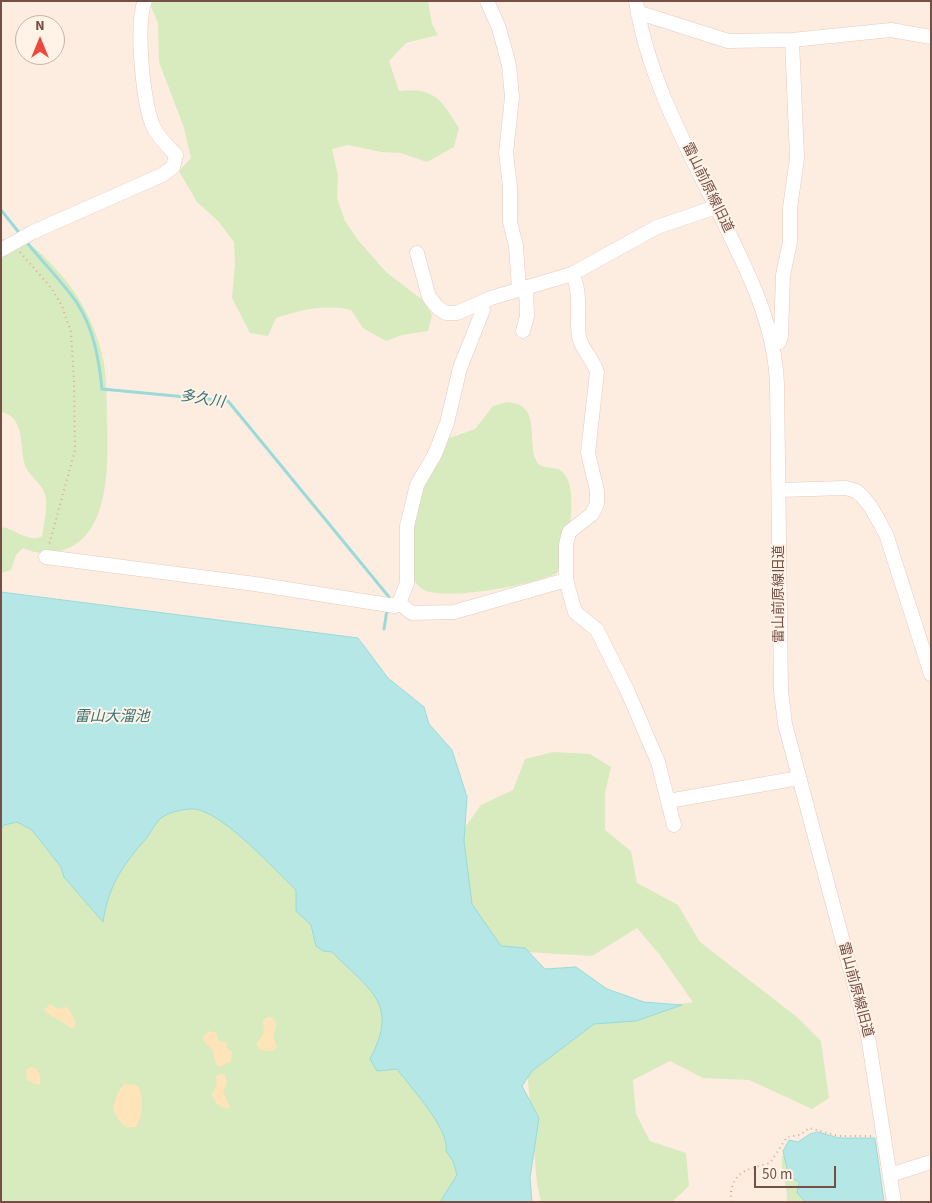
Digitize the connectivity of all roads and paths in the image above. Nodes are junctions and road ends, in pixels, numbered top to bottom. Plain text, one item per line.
1 (146, 1) edge
2 (487, 1) edge
3 (636, 1) edge
4 (638, 15) junction
5 (931, 37) edge
6 (792, 40) junction
7 (716, 207) junction
8 (7, 246) edge
9 (417, 254) dead end
10 (572, 274) junction
11 (522, 288) junction
12 (479, 304) junction
13 (523, 331) dead end
14 (773, 343) junction
15 (779, 490) junction
16 (46, 557) joint
17 (566, 580) junction
18 (392, 605) junction
19 (931, 674) edge
20 (799, 778) junction
21 (668, 801) junction
22 (674, 826) dead end
23 (883, 1136) junction
24 (931, 1162) edge
25 (890, 1175) junction
26 (731, 1202) edge
27 (894, 1202) edge

1 - 8 street
2 - 11 street
3 - 4 street, 雷山前原線旧道
4 - 6 street
4 - 7 street, 雷山前原線旧道
5 - 6 street
6 - 14 street
7 - 10 street
7 - 14 street, 雷山前原線旧道
8 - 16 path
9 - 12 street
10 - 11 street
10 - 17 street
11 - 12 street
11 - 13 street
12 - 18 street
14 - 15 street, 雷山前原線旧道
15 - 19 street
15 - 20 street, 雷山前原線旧道
16 - 18 street
17 - 18 street
17 - 21 street
20 - 21 street
20 - 23 street, 雷山前原線旧道
21 - 22 street
23 - 25 street, 雷山前原線旧道
23 - 26 path
24 - 25 street
25 - 27 street, 雷山前原線旧道

